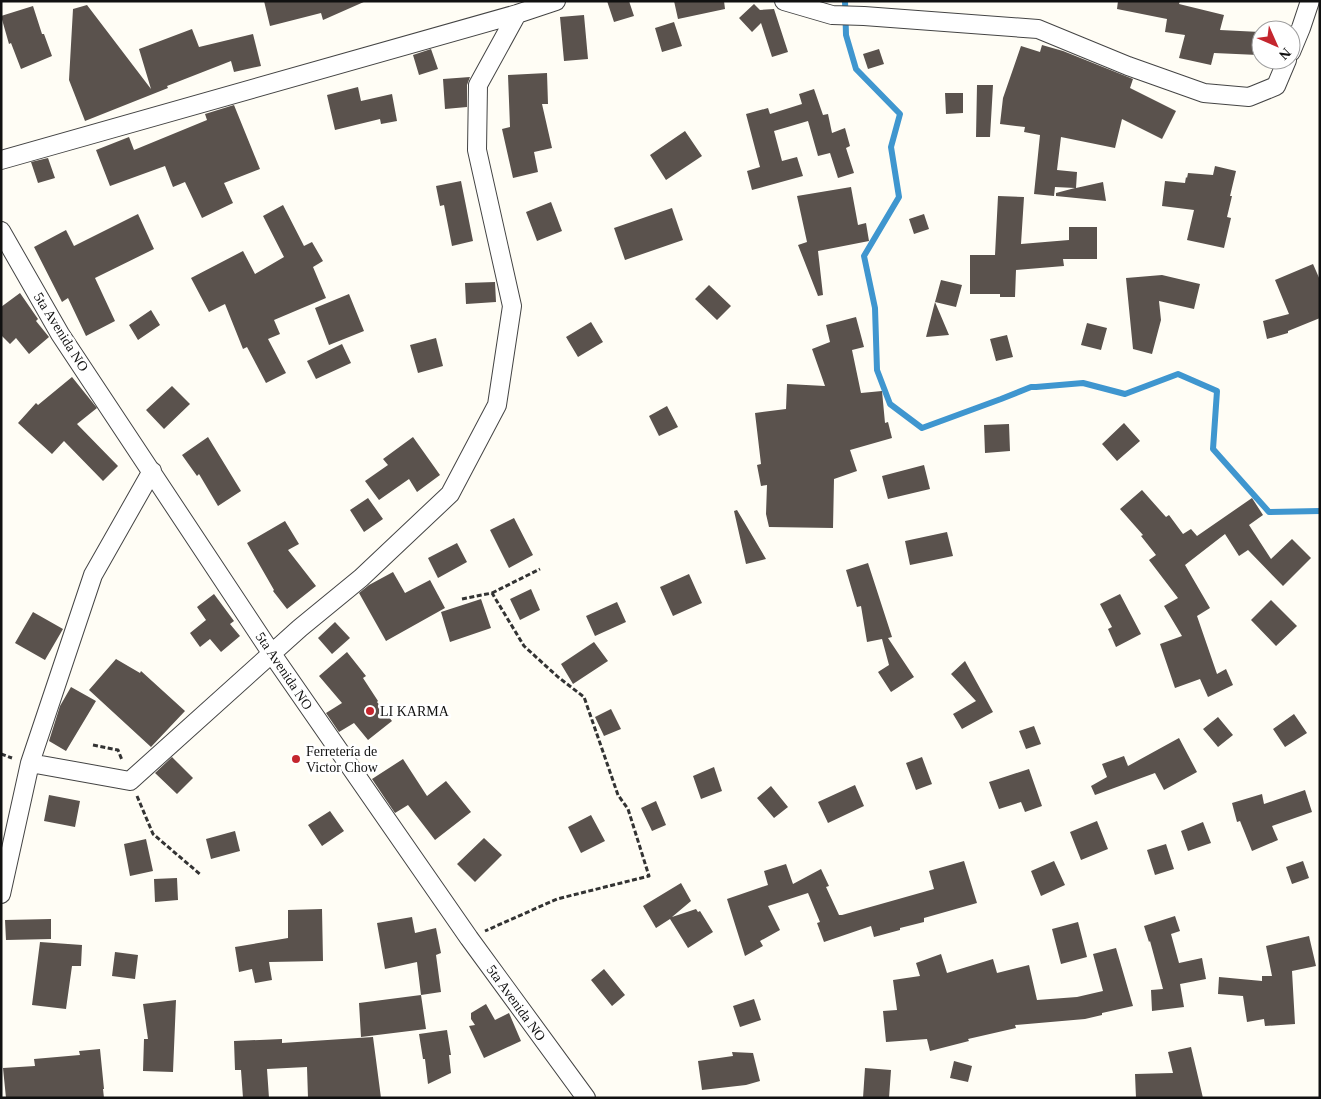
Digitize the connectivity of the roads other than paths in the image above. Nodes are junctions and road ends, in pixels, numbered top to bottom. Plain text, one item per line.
1 (556, 1) edge
2 (784, 1) edge
3 (1310, 1) edge
4 (517, 14) junction
5 (1301, 28) edge
6 (1283, 70) edge
7 (1, 160) edge
8 (1, 231) edge
9 (152, 471) junction
10 (272, 654) junction
11 (30, 763) junction
12 (1, 894) edge
13 (586, 1098) edge

1 - 4 street
2 - 6 street
3 - 5 street
4 - 7 street
4 - 10 street
8 - 9 street, 5ta Avenida NO
9 - 10 street, 5ta Avenida NO
9 - 11 street
10 - 11 street
10 - 13 street, 5ta Avenida NO
11 - 12 street

